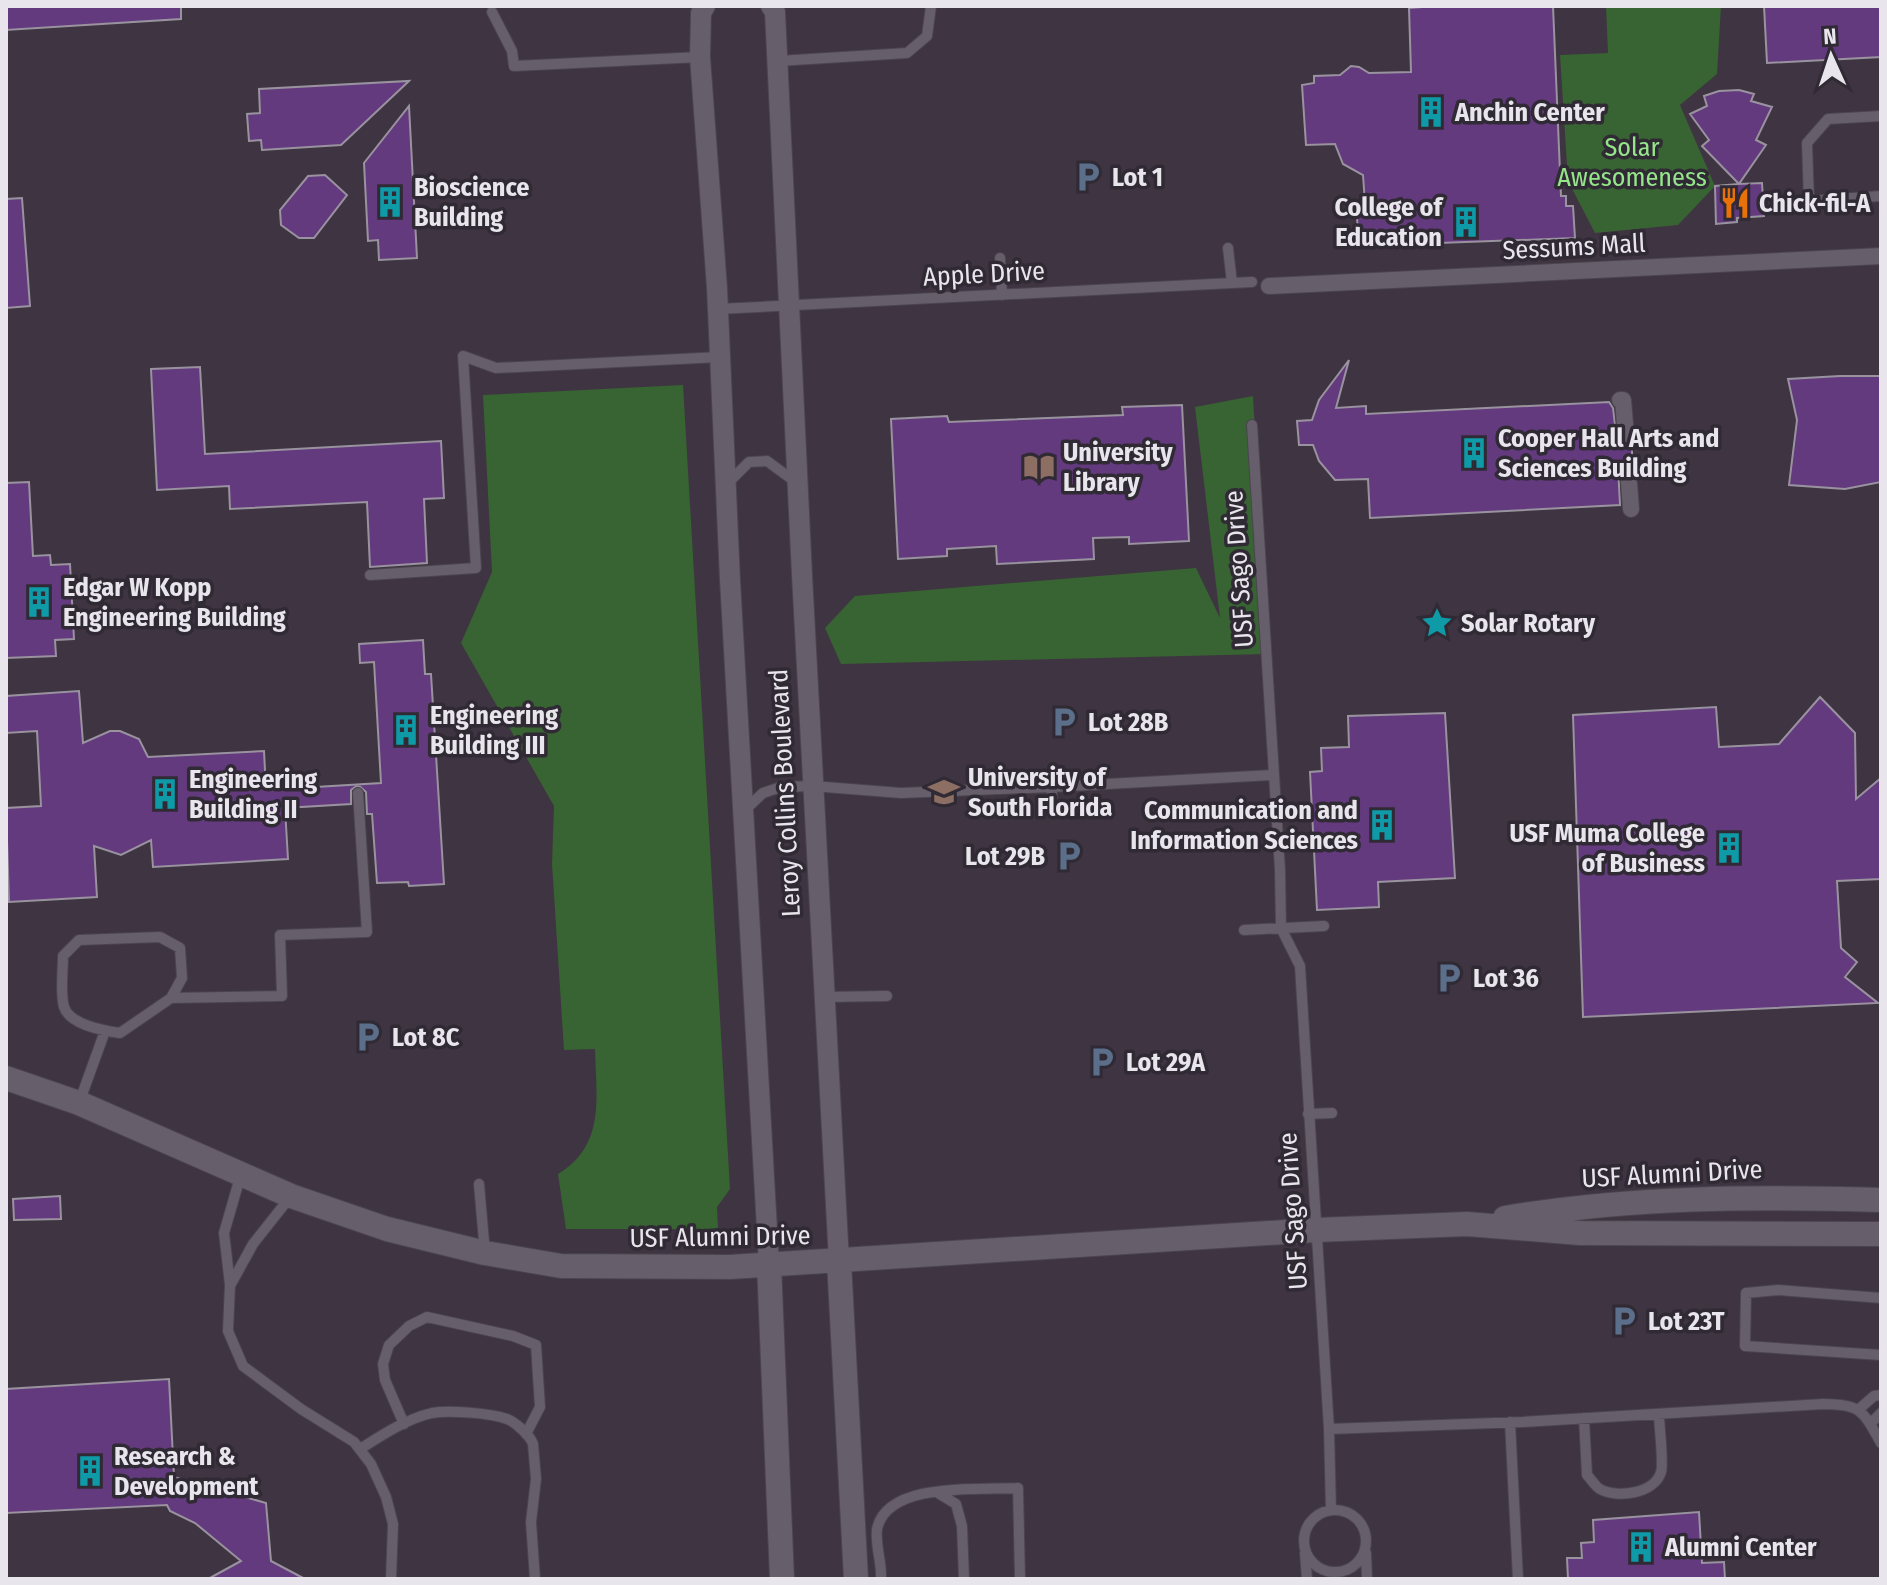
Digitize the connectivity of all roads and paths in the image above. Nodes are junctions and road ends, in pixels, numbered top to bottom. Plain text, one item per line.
1 (705, 6) edge
2 (771, 6) edge
3 (931, 6) edge
4 (492, 12) dead end
5 (700, 57) junction
6 (778, 61) junction
7 (1881, 116) edge
8 (1881, 196) edge
9 (1228, 248) dead end
10 (1881, 256) edge
11 (1000, 258) dead end
12 (1232, 283) junction
13 (1260, 284) joint
14 (1002, 295) junction
15 (790, 305) junction
16 (718, 309) junction
17 (720, 357) junction
18 (1620, 400) dead end
19 (1252, 425) dead end
20 (1626, 436) dead end
21 (1628, 470) dead end
22 (799, 484) junction
23 (726, 485) junction
24 (1631, 509) dead end
25 (370, 575) dead end
26 (1274, 775) junction
27 (812, 786) junction
28 (358, 793) dead end
29 (743, 814) junction
30 (1324, 926) dead end
31 (1281, 928) junction
32 (1244, 930) dead end
33 (887, 996) dead end
34 (824, 997) junction
35 (171, 998) junction
36 (105, 1031) junction
37 (6, 1078) edge
38 (79, 1103) junction
39 (1332, 1113) dead end
40 (1308, 1114) junction
41 (241, 1174) junction
42 (479, 1184) dead end
43 (291, 1196) junction
44 (1881, 1200) edge
45 (1467, 1224) junction
46 (1316, 1230) junction
47 (1881, 1234) edge
48 (485, 1253) junction
49 (839, 1261) junction
50 (769, 1264) junction
51 (230, 1285) junction
52 (1881, 1298) edge
53 (1881, 1355) edge
54 (1881, 1395) edge
55 (1858, 1410) junction
56 (1881, 1413) edge
57 (1659, 1414) junction
58 (1584, 1418) junction
59 (1510, 1422) junction
60 (404, 1424) junction
61 (1870, 1424) junction
62 (1329, 1429) junction
63 (526, 1434) junction
64 (1881, 1443) edge
65 (360, 1449) junction
66 (936, 1492) junction
67 (1331, 1510) junction
68 (1305, 1549) junction
69 (1366, 1549) junction
70 (391, 1579) edge
71 (535, 1579) edge
72 (782, 1579) edge
73 (856, 1579) edge
74 (881, 1579) edge
75 (964, 1579) edge
76 (1020, 1579) edge
77 (1307, 1579) edge
78 (1367, 1579) edge
79 (1518, 1579) edge

1 - 5 street, Leroy Collins Boulevard
2 - 6 street, Leroy Collins Boulevard
3 - 6 lane
4 - 5 lane
5 - 16 street, Leroy Collins Boulevard
6 - 15 street, Leroy Collins Boulevard
7 - 8 lane
9 - 12 lane
10 - 13 street, Sessums Mall
11 - 14 lane
12 - 13 lane, Apple Drive
12 - 14 lane, Apple Drive
14 - 15 lane, Apple Drive
15 - 16 lane, Apple Drive
15 - 22 street, Leroy Collins Boulevard
16 - 17 street, Leroy Collins Boulevard
17 - 23 street, Leroy Collins Boulevard
17 - 25 lane
18 - 20 street
19 - 26 lane, USF Sago Drive
21 - 24 street
22 - 23 lane
22 - 27 street, Leroy Collins Boulevard
23 - 29 street, Leroy Collins Boulevard
26 - 27 lane
26 - 31 lane, USF Sago Drive
27 - 29 lane
27 - 34 street, Leroy Collins Boulevard
28 - 35 lane
29 - 50 street, Leroy Collins Boulevard
30 - 31 lane
31 - 32 lane
31 - 40 lane, USF Sago Drive
33 - 34 lane
34 - 49 street, Leroy Collins Boulevard
35 - 36 lane
35 - 36 lane
36 - 38 lane
37 - 38 street, USF Alumni Drive
38 - 41 street, USF Alumni Drive
39 - 40 lane
40 - 46 lane, USF Sago Drive
41 - 43 street, USF Alumni Drive
41 - 51 lane
42 - 48 lane
43 - 48 street, USF Alumni Drive
43 - 51 lane
44 - 45 street, USF Alumni Drive
45 - 46 street, USF Alumni Drive
45 - 47 street, USF Alumni Drive
46 - 49 street, USF Alumni Drive
46 - 62 lane, USF Sago Drive
48 - 50 street, USF Alumni Drive
49 - 50 street, USF Alumni Drive
49 - 73 street, Leroy Collins Boulevard
50 - 72 street, Leroy Collins Boulevard
51 - 65 lane
52 - 53 lane
54 - 55 lane
55 - 57 lane
55 - 61 lane
56 - 61 lane
57 - 58 lane
57 - 58 lane
58 - 59 lane
59 - 62 lane
59 - 79 lane
60 - 63 lane
60 - 63 lane
60 - 65 lane
61 - 64 lane
62 - 67 lane, USF Sago Drive
63 - 71 lane
65 - 70 lane
66 - 74 lane
66 - 75 lane
66 - 76 lane
67 - 68 lane
67 - 69 lane
68 - 69 lane
68 - 77 lane
69 - 78 lane

